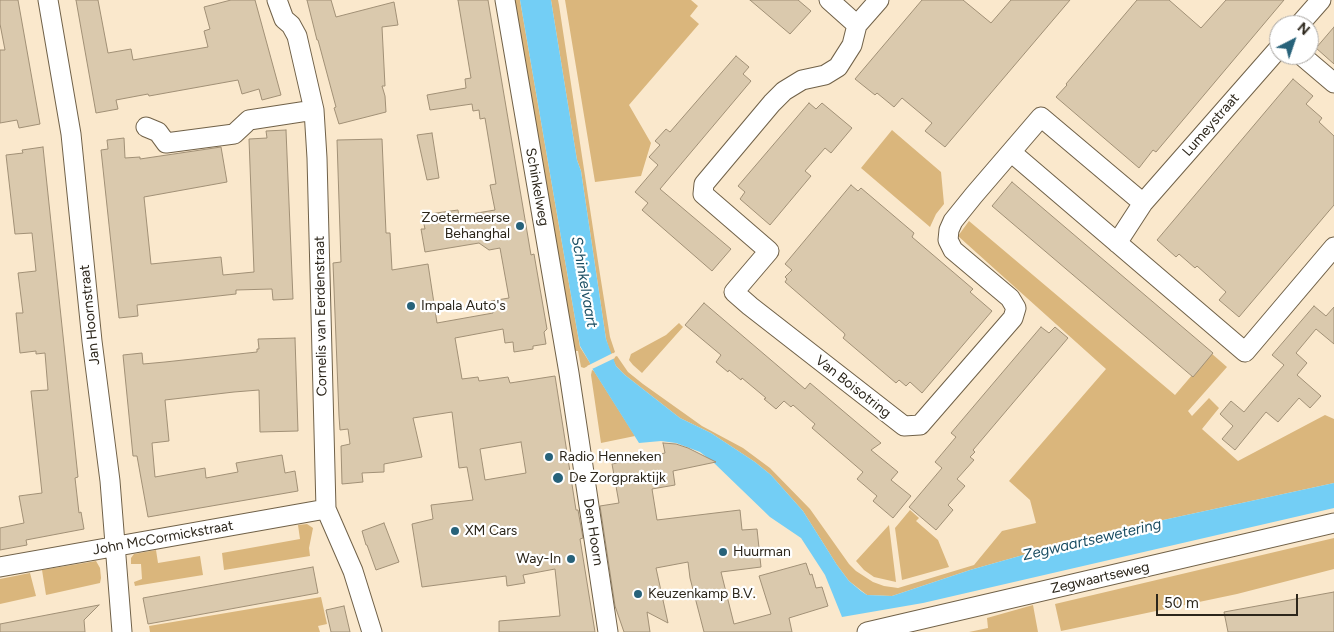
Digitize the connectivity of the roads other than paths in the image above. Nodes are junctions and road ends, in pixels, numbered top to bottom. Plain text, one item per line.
1 (48, 0) edge
2 (277, 0) edge
3 (505, 0) edge
4 (829, 0) edge
5 (879, 0) edge
6 (1321, 0) edge
7 (1308, 15) edge
8 (857, 25) junction
9 (1269, 59) edge
10 (1313, 65) edge
11 (1334, 83) edge
12 (314, 110) junction
13 (146, 127) dead end
14 (1011, 152) junction
15 (1143, 203) junction
16 (1117, 243) junction
17 (1334, 247) edge
18 (569, 373) joint
19 (326, 509) junction
20 (1334, 523) edge
21 (115, 546) junction
22 (0, 568) edge
23 (122, 632) edge
24 (372, 632) edge
25 (608, 632) edge
26 (867, 632) edge

1 - 21 street, Jan Hoornstraat
2 - 12 street, Cornelis van Eerdenstraat
3 - 18 street, Schinkelweg
4 - 8 street
5 - 8 street
6 - 7 street
8 - 14 street, Van Boisotring
9 - 15 street, Lumeystraat
10 - 11 street
12 - 13 street
12 - 19 street, Cornelis van Eerdenstraat
14 - 15 street, Van Boisotring
14 - 16 street
15 - 16 street, Lumeystraat
16 - 17 street
18 - 25 street, Den Hoorn
19 - 21 street, John McCormickstraat
19 - 24 street, Cornelis van Eerdenstraat
20 - 26 street, Zegwaartseweg
21 - 22 street, John McCormickstraat
21 - 23 street, Jan Hoornstraat

